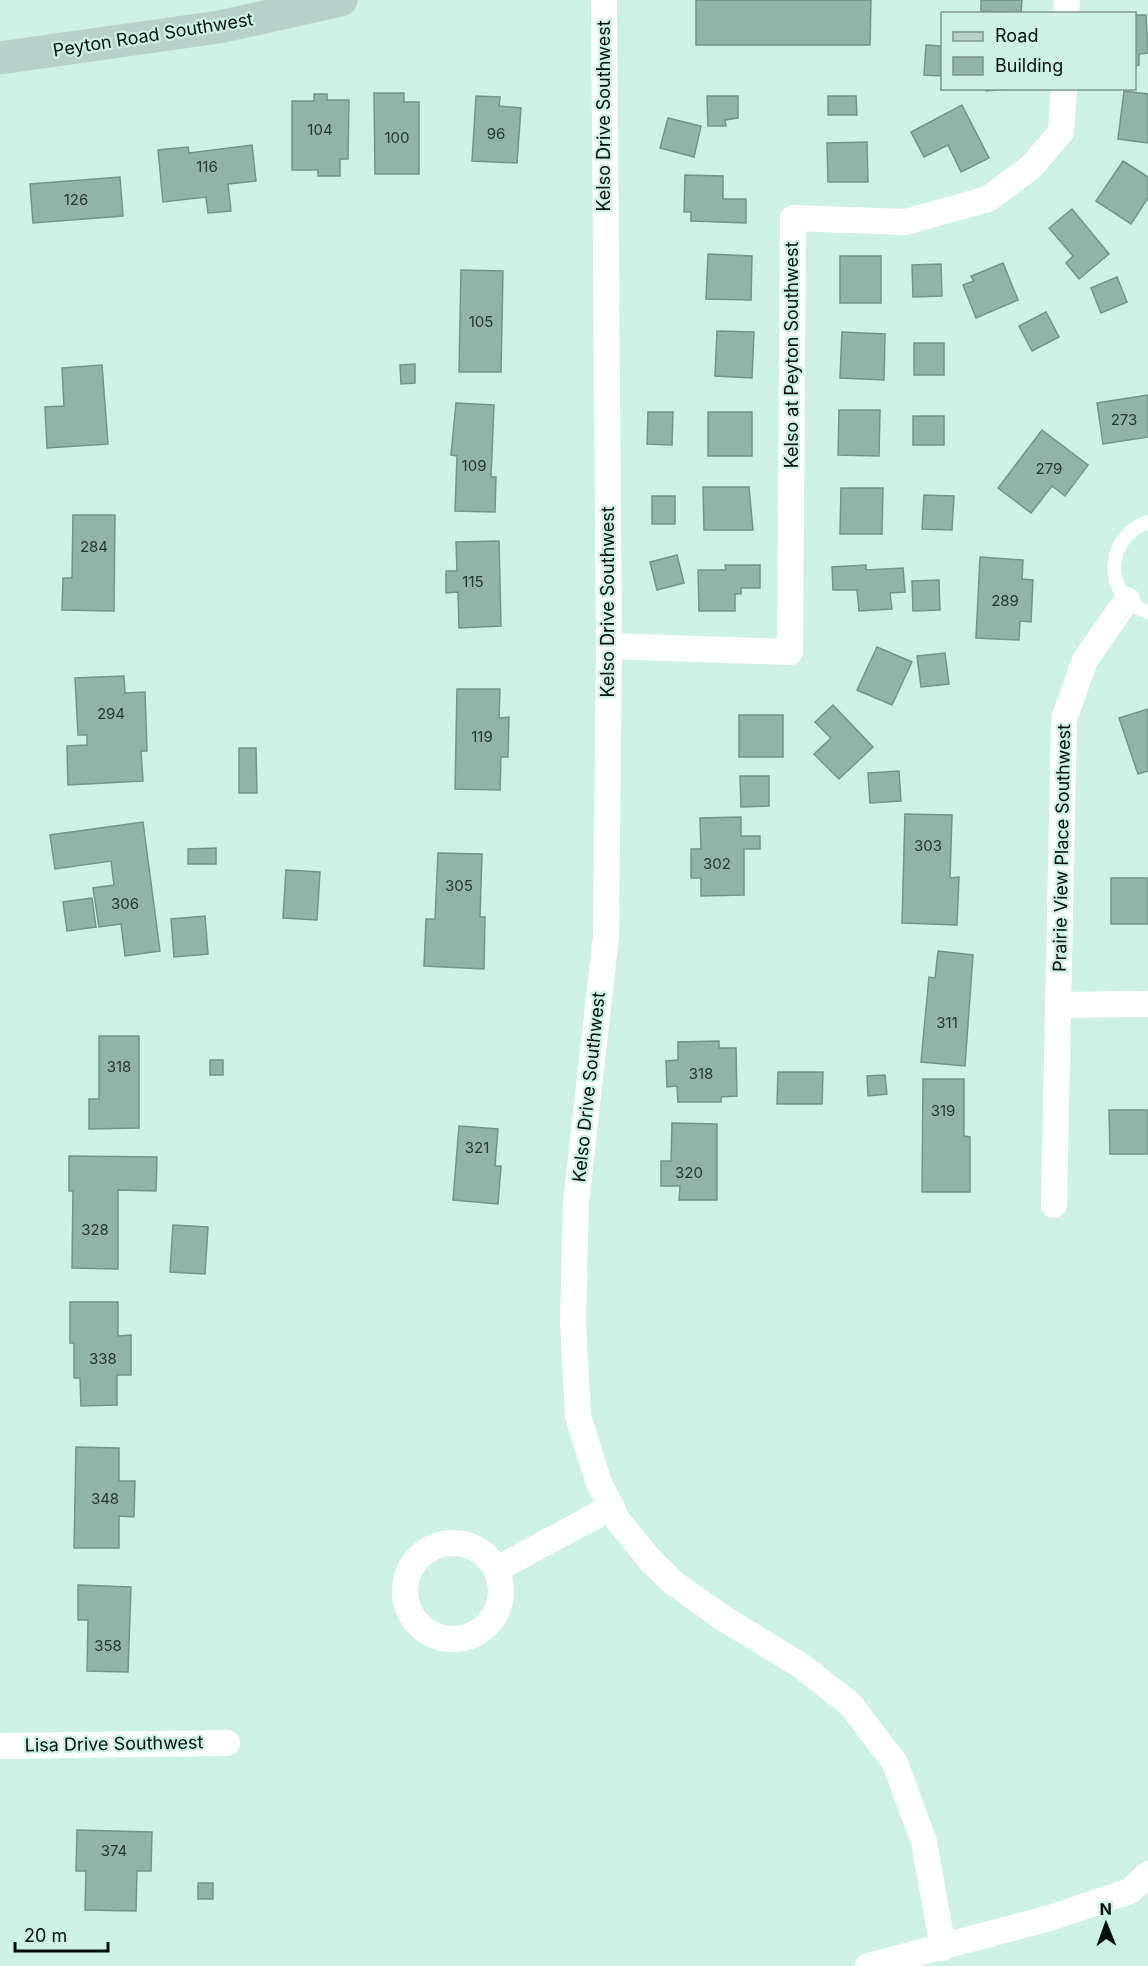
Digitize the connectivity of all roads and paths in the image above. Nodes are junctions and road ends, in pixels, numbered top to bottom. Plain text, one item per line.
1 (340, 0) edge
2 (604, 0) edge
3 (0, 58) edge
4 (1064, 90) edge
5 (1148, 522) edge
6 (1137, 606) edge
7 (609, 646) junction
8 (1148, 1004) edge
9 (1058, 1005) junction
10 (1054, 1205) dead end
11 (612, 1507) junction
12 (497, 1569) dead end
13 (227, 1743) dead end
14 (0, 1746) edge
15 (1148, 1874) edge
16 (943, 1948) junction
17 (868, 1966) edge

1 - 3 street, Peyton Road Southwest
2 - 7 street, Kelso Drive Southwest
4 - 7 street, Kelso at Peyton Southwest
5 - 6 lane
6 - 9 street, Prairie View Place Southwest
7 - 11 street, Kelso Drive Southwest
8 - 9 street
9 - 10 street, Prairie View Place Southwest
11 - 12 street
11 - 16 street, Kelso Drive Southwest
13 - 14 street, Lisa Drive Southwest
15 - 16 street
16 - 17 street

